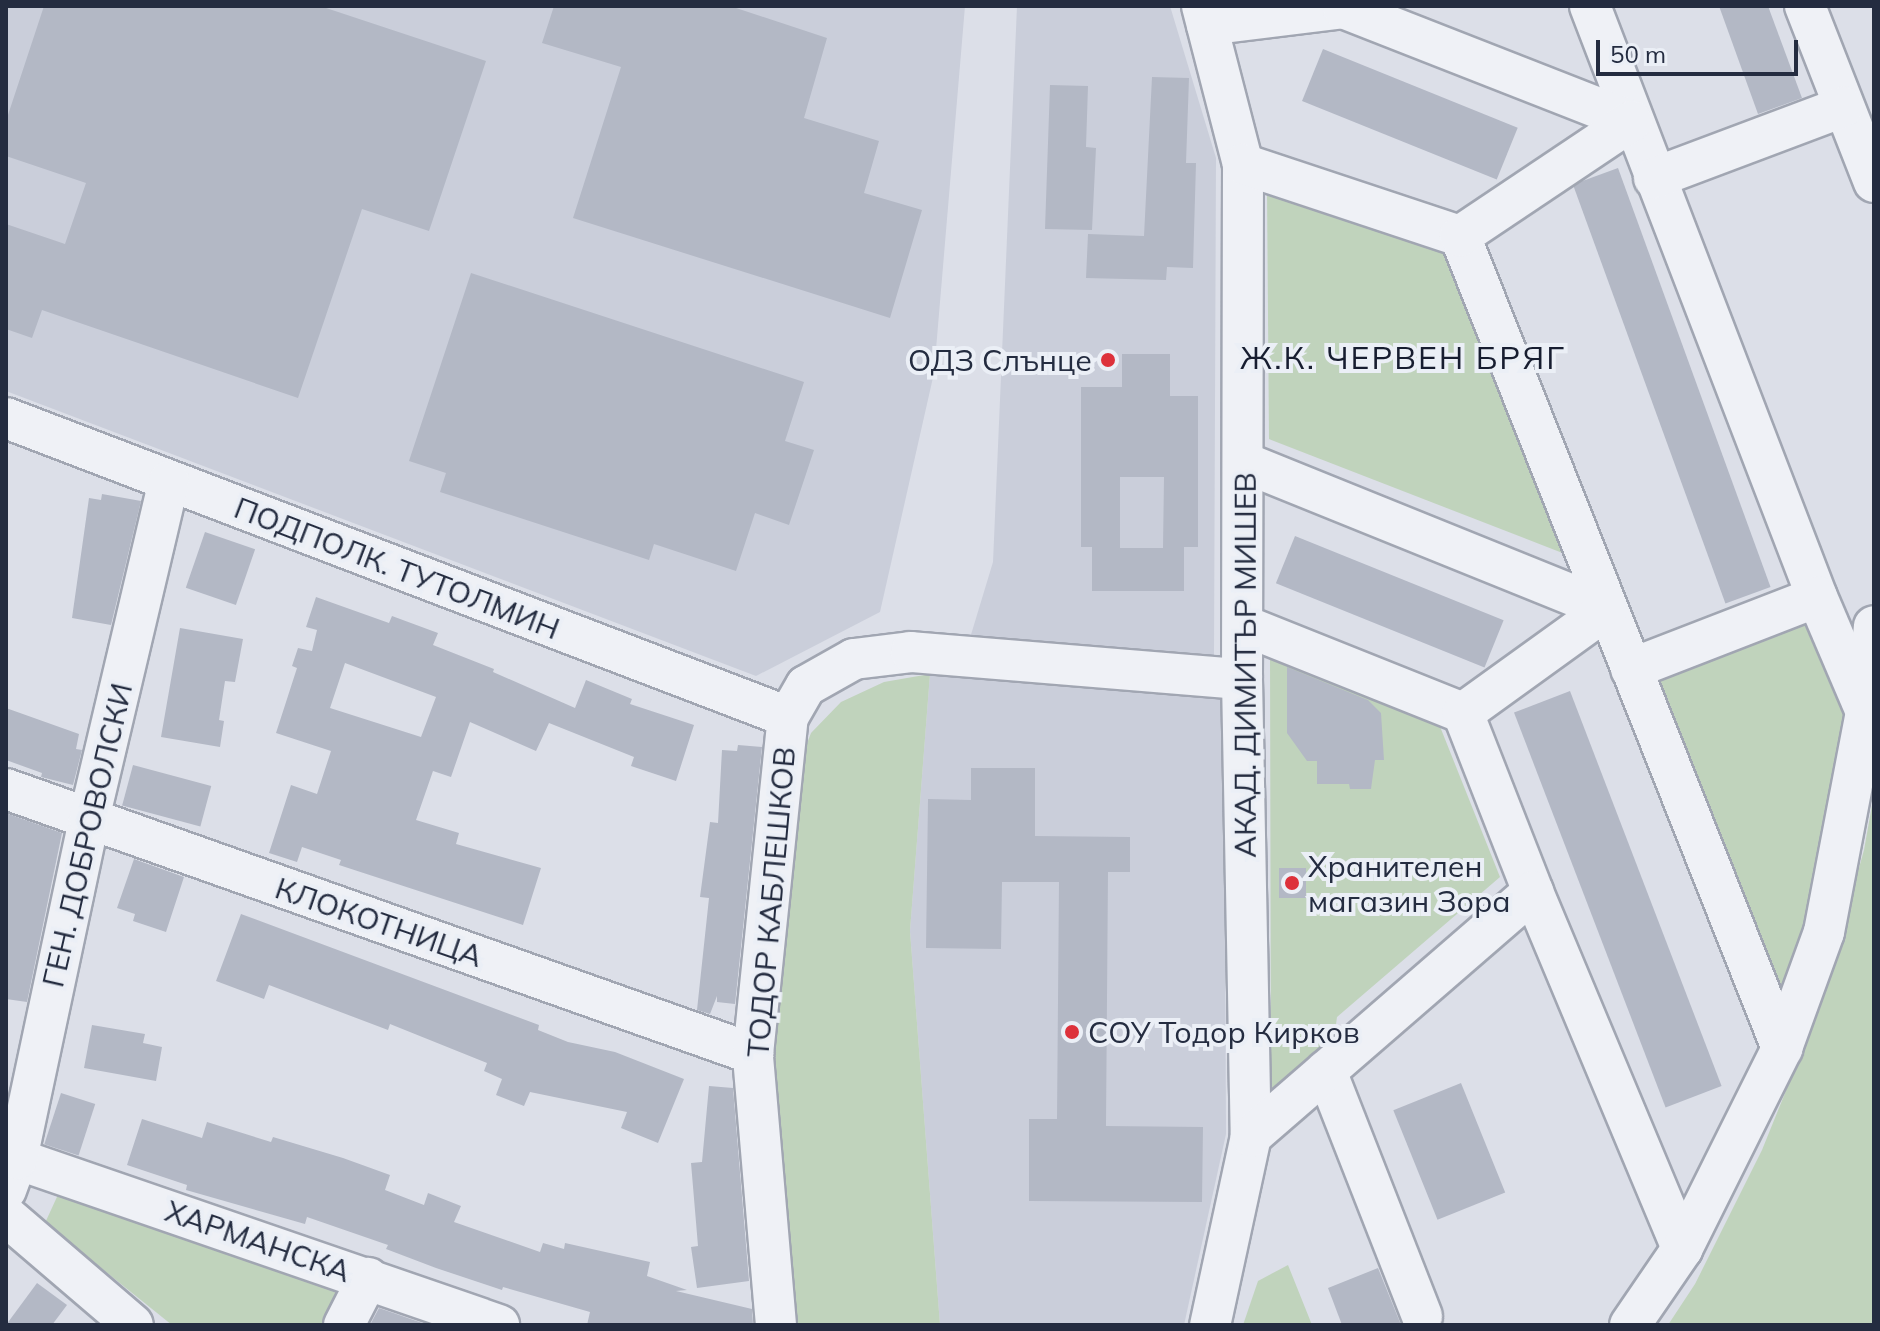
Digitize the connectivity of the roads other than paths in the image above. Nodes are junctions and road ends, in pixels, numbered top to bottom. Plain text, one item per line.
1 (1590, 6) edge
2 (1805, 6) edge
3 (1204, 16) edge
4 (1843, 107) junction
5 (1632, 121) junction
6 (1243, 164) junction
7 (1654, 178) junction
8 (1874, 182) edge
9 (1460, 236) junction
10 (6, 418) edge
11 (1243, 462) junction
12 (169, 481) junction
13 (1817, 597) junction
14 (1607, 609) junction
15 (1243, 625) junction
16 (1874, 626) edge
17 (1631, 669) junction
18 (1242, 679) junction
19 (1866, 712) junction
20 (1463, 713) junction
21 (788, 717) junction
22 (6, 789) edge
23 (89, 819) junction
24 (1533, 892) junction
25 (1782, 1048) junction
26 (753, 1054) junction
27 (1326, 1071) junction
28 (1251, 1136) junction
29 (11, 1175) edge
30 (6, 1216) edge
31 (1682, 1249) junction
32 (368, 1278) junction
33 (1422, 1316) dead end
34 (113, 1319) edge
35 (344, 1325) edge
36 (499, 1325) edge
37 (776, 1325) edge
38 (1210, 1325) edge
39 (1630, 1325) edge

1 - 5 street
2 - 4 street
3 - 5 street
3 - 6 street, АКАД. ДИМИТЪР МИШЕВ
4 - 7 street
4 - 8 street
5 - 7 street
5 - 9 street
6 - 9 street
6 - 11 street, АКАД. ДИМИТЪР МИШЕВ
7 - 13 street
9 - 14 street
10 - 12 street, ПОДПОЛК. ТУТОЛМИН
11 - 14 street
11 - 15 street, АКАД. ДИМИТЪР МИШЕВ
12 - 21 street, ПОДПОЛК. ТУТОЛМИН
12 - 23 street, ГЕН. ДОБРОВОЛСКИ
13 - 17 street
13 - 19 street
14 - 17 street
14 - 20 street
15 - 18 street, АКАД. ДИМИТЪР МИШЕВ
15 - 20 street
16 - 19 street
17 - 25 street
18 - 21 street
18 - 28 street, АКАД. ДИМИТЪР МИШЕВ
19 - 25 street
20 - 24 street
21 - 26 street, ТОДОР КАБЛЕШКОВ
22 - 23 street, КЛОКОТНИЦА
23 - 26 street, КЛОКОТНИЦА
23 - 29 street, ГЕН. ДОБРОВОЛСКИ
24 - 27 street
24 - 31 street
25 - 31 street
26 - 37 street, ТОДОР КАБЛЕШКОВ
27 - 28 street
27 - 33 street
28 - 38 street, АКАД. ДИМИТЪР МИШЕВ
29 - 32 street, ХАРМАНСКА
30 - 34 street
31 - 39 street
32 - 35 street
32 - 36 street, ХАРМАНСКА

